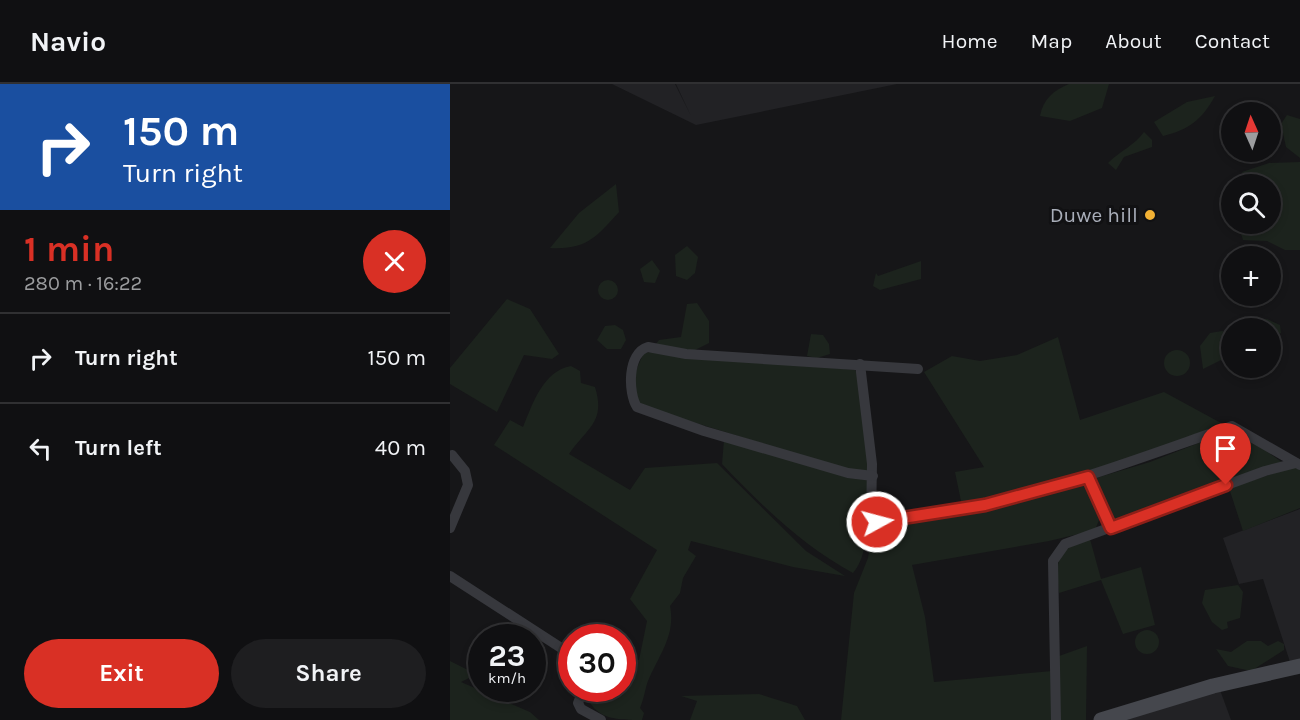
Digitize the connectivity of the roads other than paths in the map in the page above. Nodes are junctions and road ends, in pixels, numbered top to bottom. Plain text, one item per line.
1 (860, 364) junction
2 (918, 369) dead end
3 (452, 454) dead end
4 (1298, 464) edge
5 (873, 477) junction
6 (1088, 477) junction
7 (450, 528) edge
8 (1111, 528) junction
9 (450, 576) edge
10 (558, 646) edge
11 (1300, 666) edge
12 (578, 702) edge
13 (601, 720) edge
14 (1056, 720) edge
15 (1101, 720) edge

1 - 2 street
1 - 5 street
1 - 5 street
3 - 7 street
4 - 6 street
4 - 8 street
5 - 6 street
6 - 8 street
8 - 14 street
9 - 10 street
11 - 15 street
12 - 13 street

